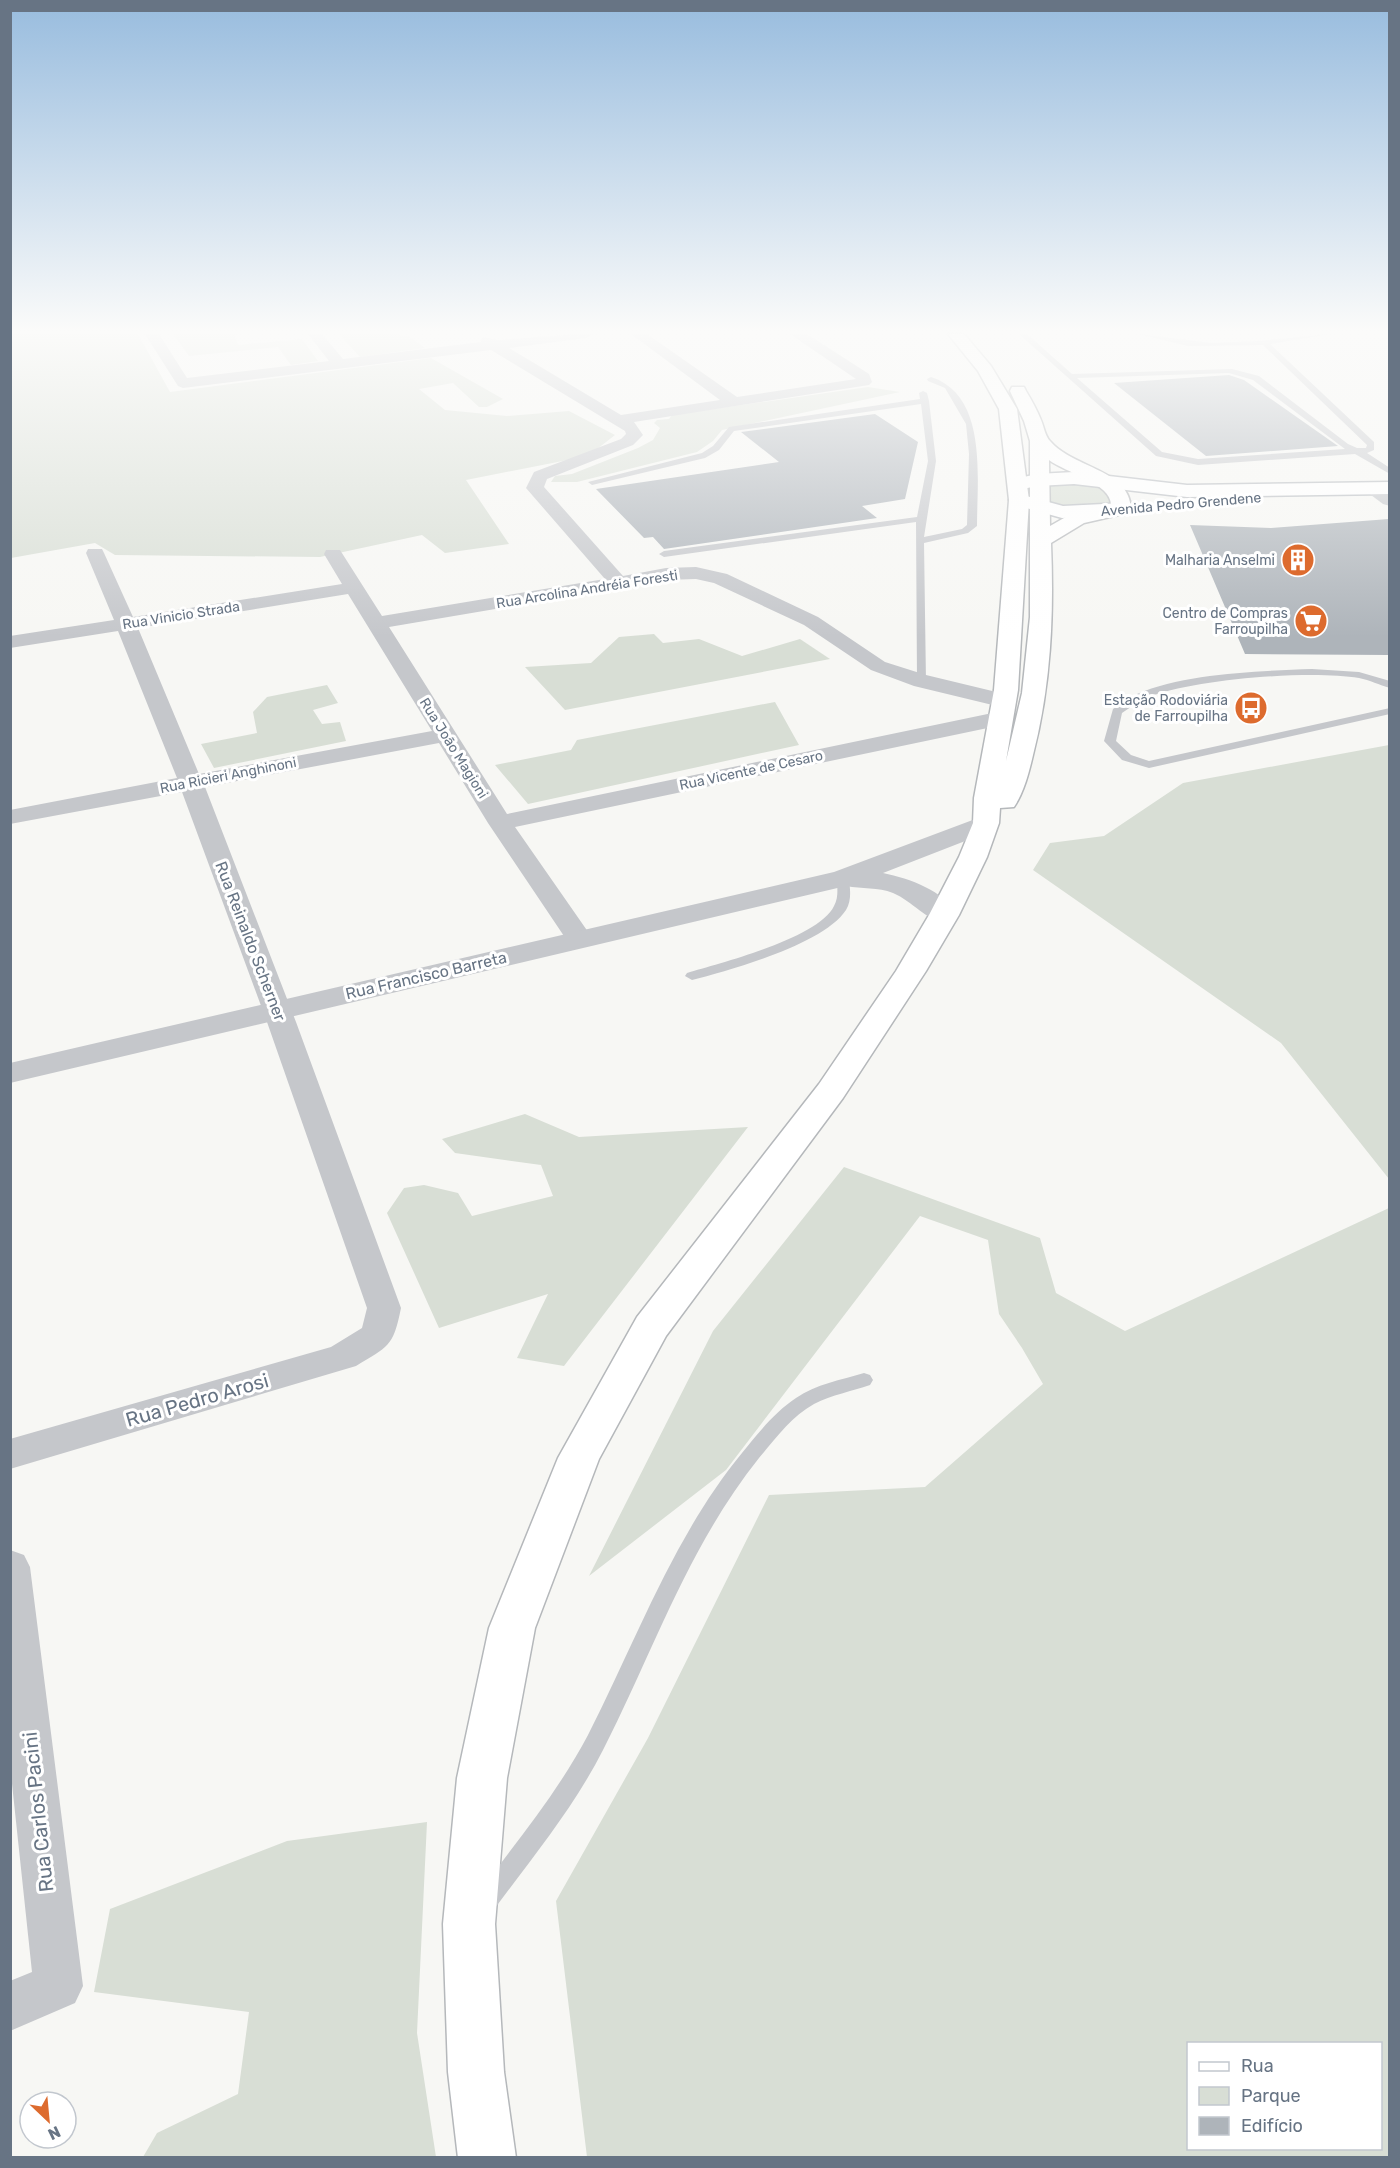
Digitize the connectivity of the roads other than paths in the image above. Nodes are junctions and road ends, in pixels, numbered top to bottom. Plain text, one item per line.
1 (635, 435) edge
2 (723, 435) edge
3 (929, 435) edge
4 (971, 435) edge
5 (1013, 435) edge
6 (1037, 435) edge
7 (1138, 435) edge
8 (1331, 435) edge
9 (1362, 435) edge
10 (1039, 441) junction
11 (1358, 452) junction
12 (1389, 472) edge
13 (1038, 480) junction
14 (1106, 481) junction
15 (592, 482) dead end
16 (1381, 489) edge
17 (1343, 490) junction
18 (1026, 496) junction
19 (1389, 500) edge
20 (1134, 510) junction
21 (921, 519) junction
22 (1042, 540) junction
23 (919, 541) junction
24 (95, 553) dead end
25 (333, 554) dead end
26 (664, 554) dead end
27 (618, 582) junction
28 (352, 588) junction
29 (378, 623) junction
30 (126, 624) junction
31 (10, 642) edge
32 (1007, 678) junction
33 (922, 681) junction
34 (1386, 682) edge
35 (951, 686) junction
36 (1003, 710) junction
37 (1389, 711) edge
38 (446, 735) junction
39 (190, 782) junction
40 (10, 817) edge
41 (500, 823) junction
42 (986, 823) junction
43 (843, 879) junction
44 (944, 915) junction
45 (580, 939) junction
46 (692, 976) dead end
47 (279, 1009) junction
48 (10, 1073) edge
49 (378, 1335) joint
50 (864, 1380) dead end
51 (10, 1454) edge
52 (10, 1567) edge
53 (469, 1924) junction
54 (10, 2006) edge
55 (487, 2157) edge

1 - 27 street
2 - 15 lane
3 - 21 lane
4 - 23 lane
5 - 18 main road
6 - 10 main road
7 - 11 lane
8 - 11 lane
9 - 11 lane
10 - 13 main road
10 - 14 main road
11 - 12 lane
13 - 14 main road, Avenida Pedro Grendene
13 - 18 main road
14 - 17 main road, Avenida Pedro Grendene
14 - 20 main road
16 - 17 main road, Avenida Pedro Grendene
16 - 19 street
17 - 20 main road, Avenida Pedro Grendene
18 - 20 main road, Avenida Pedro Grendene
18 - 22 main road
18 - 32 main road
20 - 22 main road
21 - 23 lane
21 - 26 lane
22 - 42 main road
23 - 33 lane
24 - 30 street, Rua Reinaldo Scherner
25 - 28 street, Rua João Magioni
27 - 29 street, Rua Arcolina Andréia Foresti
27 - 33 street, Rua Arcolina Andréia Foresti
28 - 29 street, Rua João Magioni
28 - 30 street, Rua Vinicio Strada
29 - 38 street, Rua João Magioni
30 - 31 street, Rua Vinicio Strada
30 - 39 street, Rua Reinaldo Scherner
32 - 35 street
32 - 36 main road
33 - 35 street, Rua Arcolina Andréia Foresti
34 - 37 lane
35 - 36 street
36 - 41 street, Rua Vicente de Cesaro
36 - 42 main road
38 - 39 street, Rua Ricieri Anghinoni
38 - 41 street, Rua João Magioni
39 - 40 street, Rua Ricieri Anghinoni
39 - 47 street, Rua Reinaldo Scherner
41 - 45 street, Rua João Magioni
42 - 43 street, Rua Francisco Barreta
42 - 44 main road
43 - 44 street, Rua Francisco Barreta
43 - 45 street, Rua Francisco Barreta
43 - 46 lane
44 - 53 main road
45 - 47 street, Rua Francisco Barreta
47 - 48 street, Rua Francisco Barreta
47 - 49 street, Rua Reinaldo Scherner
49 - 51 street, Rua Pedro Arosi
50 - 53 lane
52 - 54 street, Rua Carlos Pacini
53 - 55 main road

